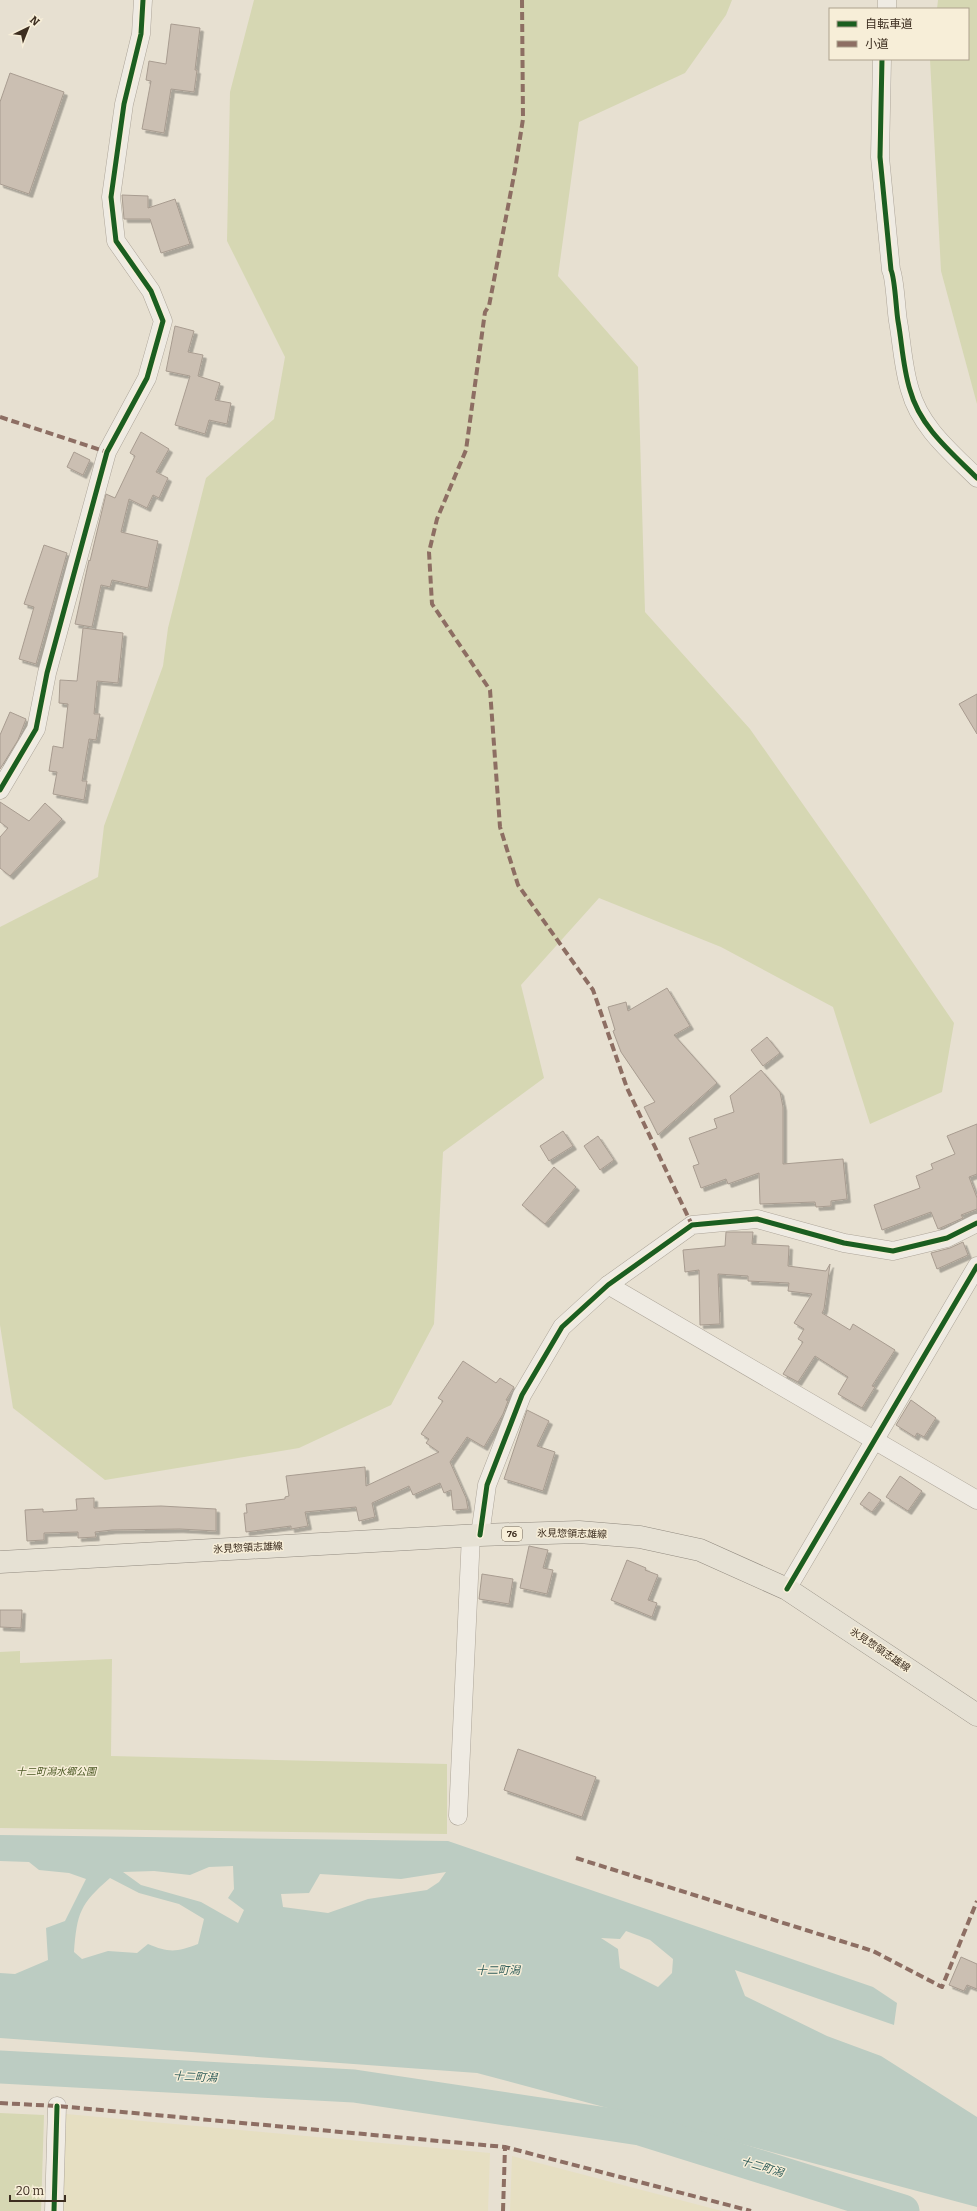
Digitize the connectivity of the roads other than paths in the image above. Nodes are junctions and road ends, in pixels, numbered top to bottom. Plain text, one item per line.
1 (144, 0) edge
2 (882, 60) edge
3 (977, 478) edge
4 (0, 790) edge
5 (977, 1223) edge
6 (977, 1266) edge
7 (608, 1285) junction
8 (875, 1439) junction
9 (977, 1500) edge
10 (476, 1535) junction
11 (0, 1562) edge
12 (787, 1589) junction
13 (977, 1715) edge
14 (458, 1816) dead end
15 (57, 2106) dead end
16 (54, 2211) edge

1 - 4 street
2 - 3 street
5 - 7 street
6 - 8 street
7 - 8 street
7 - 10 street
8 - 9 street
8 - 12 street
10 - 11 main road, 氷見惣領志雄線 / 76
10 - 12 main road, 氷見惣領志雄線 / 76
10 - 14 street
12 - 13 main road, 氷見惣領志雄線 / 76
15 - 16 street

